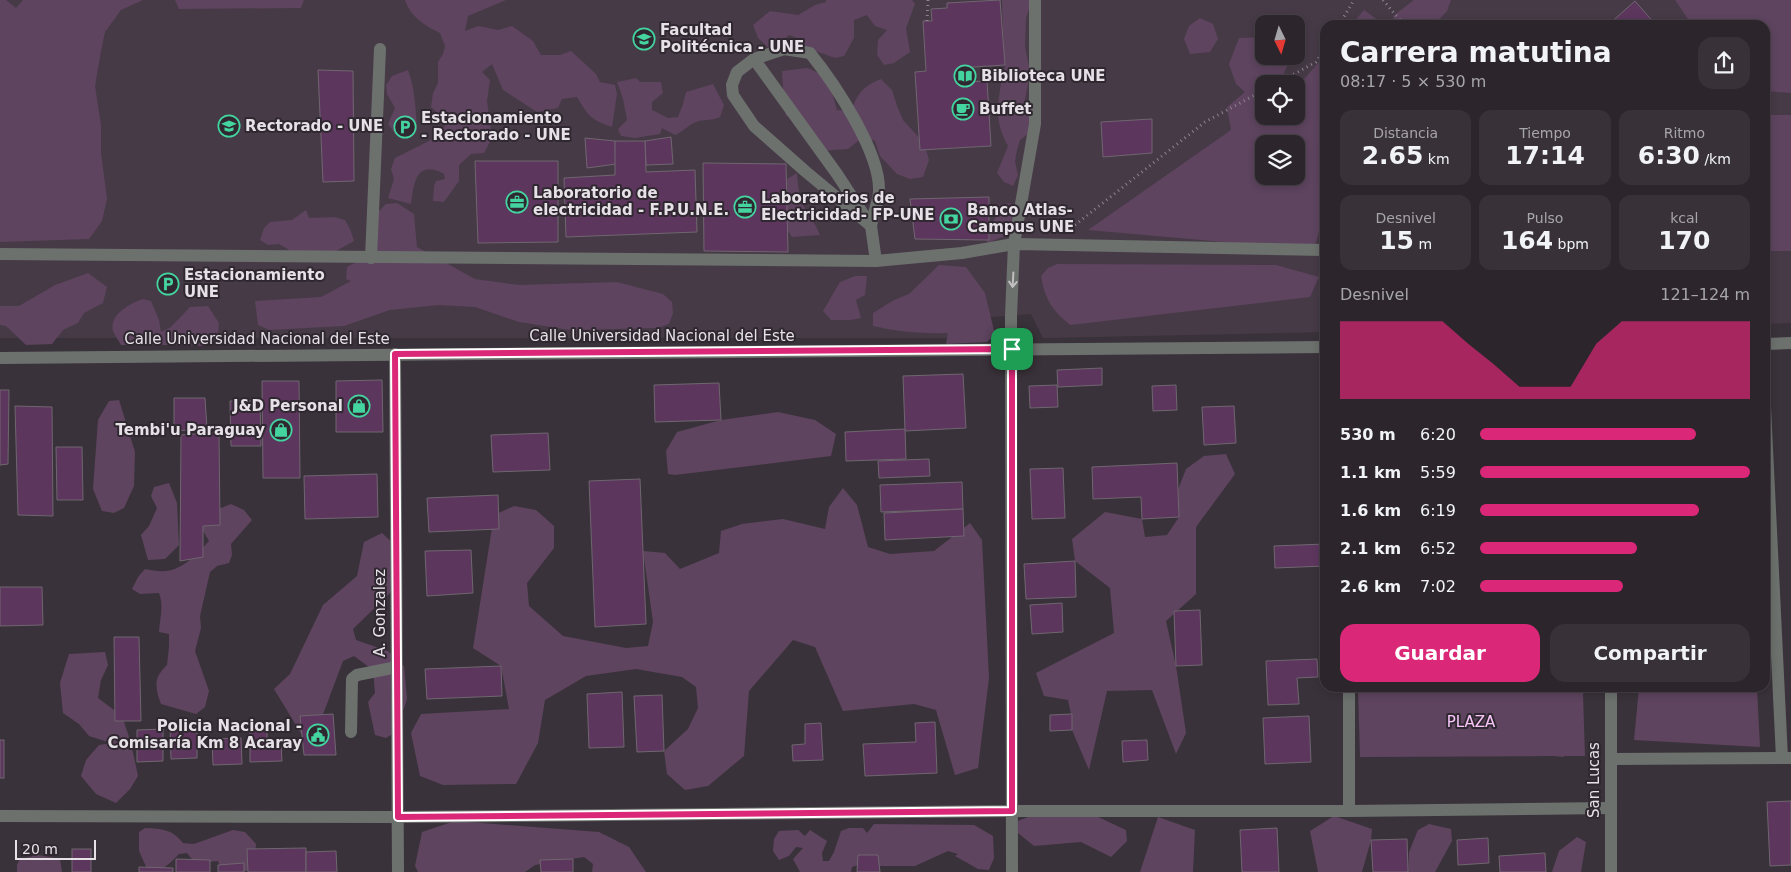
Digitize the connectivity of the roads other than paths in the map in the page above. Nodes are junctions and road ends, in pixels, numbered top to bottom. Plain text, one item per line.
1 (1035, 0) edge
2 (380, 49) dead end
3 (754, 59) junction
4 (871, 226) junction
5 (1014, 244) junction
6 (1320, 250) edge
7 (0, 254) edge
8 (371, 258) junction
9 (876, 262) junction
10 (1791, 343) edge
11 (1770, 344) edge
12 (1320, 347) edge
13 (1012, 349) junction
14 (395, 354) junction
15 (0, 358) edge
16 (1770, 487) edge
17 (397, 667) junction
18 (1349, 692) edge
19 (1611, 692) edge
20 (351, 732) dead end
21 (1787, 758) edge
22 (1610, 759) junction
23 (1611, 808) junction
24 (1012, 811) junction
25 (1349, 811) junction
26 (0, 816) edge
27 (398, 817) junction
28 (398, 872) edge
29 (1012, 872) edge
30 (1611, 872) edge

1 - 5 street
2 - 8 street
3 - 4 street
3 - 4 street
3 - 4 street
4 - 9 street
5 - 6 street
5 - 9 street
5 -> 13 street
7 - 8 street
8 - 9 street
10 - 11 street
12 - 13 street, Calle Universidad Nacional del Este
13 - 14 street, Calle Universidad Nacional del Este
13 - 24 street
14 - 15 street, Calle Universidad Nacional del Este
14 - 17 street, A. Gonzalez
16 - 21 street
17 - 20 street
17 - 27 street, A. Gonzalez
18 - 25 street
19 - 22 street, San Lucas
21 - 22 street
22 - 23 street, San Lucas
23 - 25 street
23 - 30 street, San Lucas
24 - 25 street
24 - 27 street
24 - 29 street
26 - 27 street
27 - 28 street, A. Gonzalez

